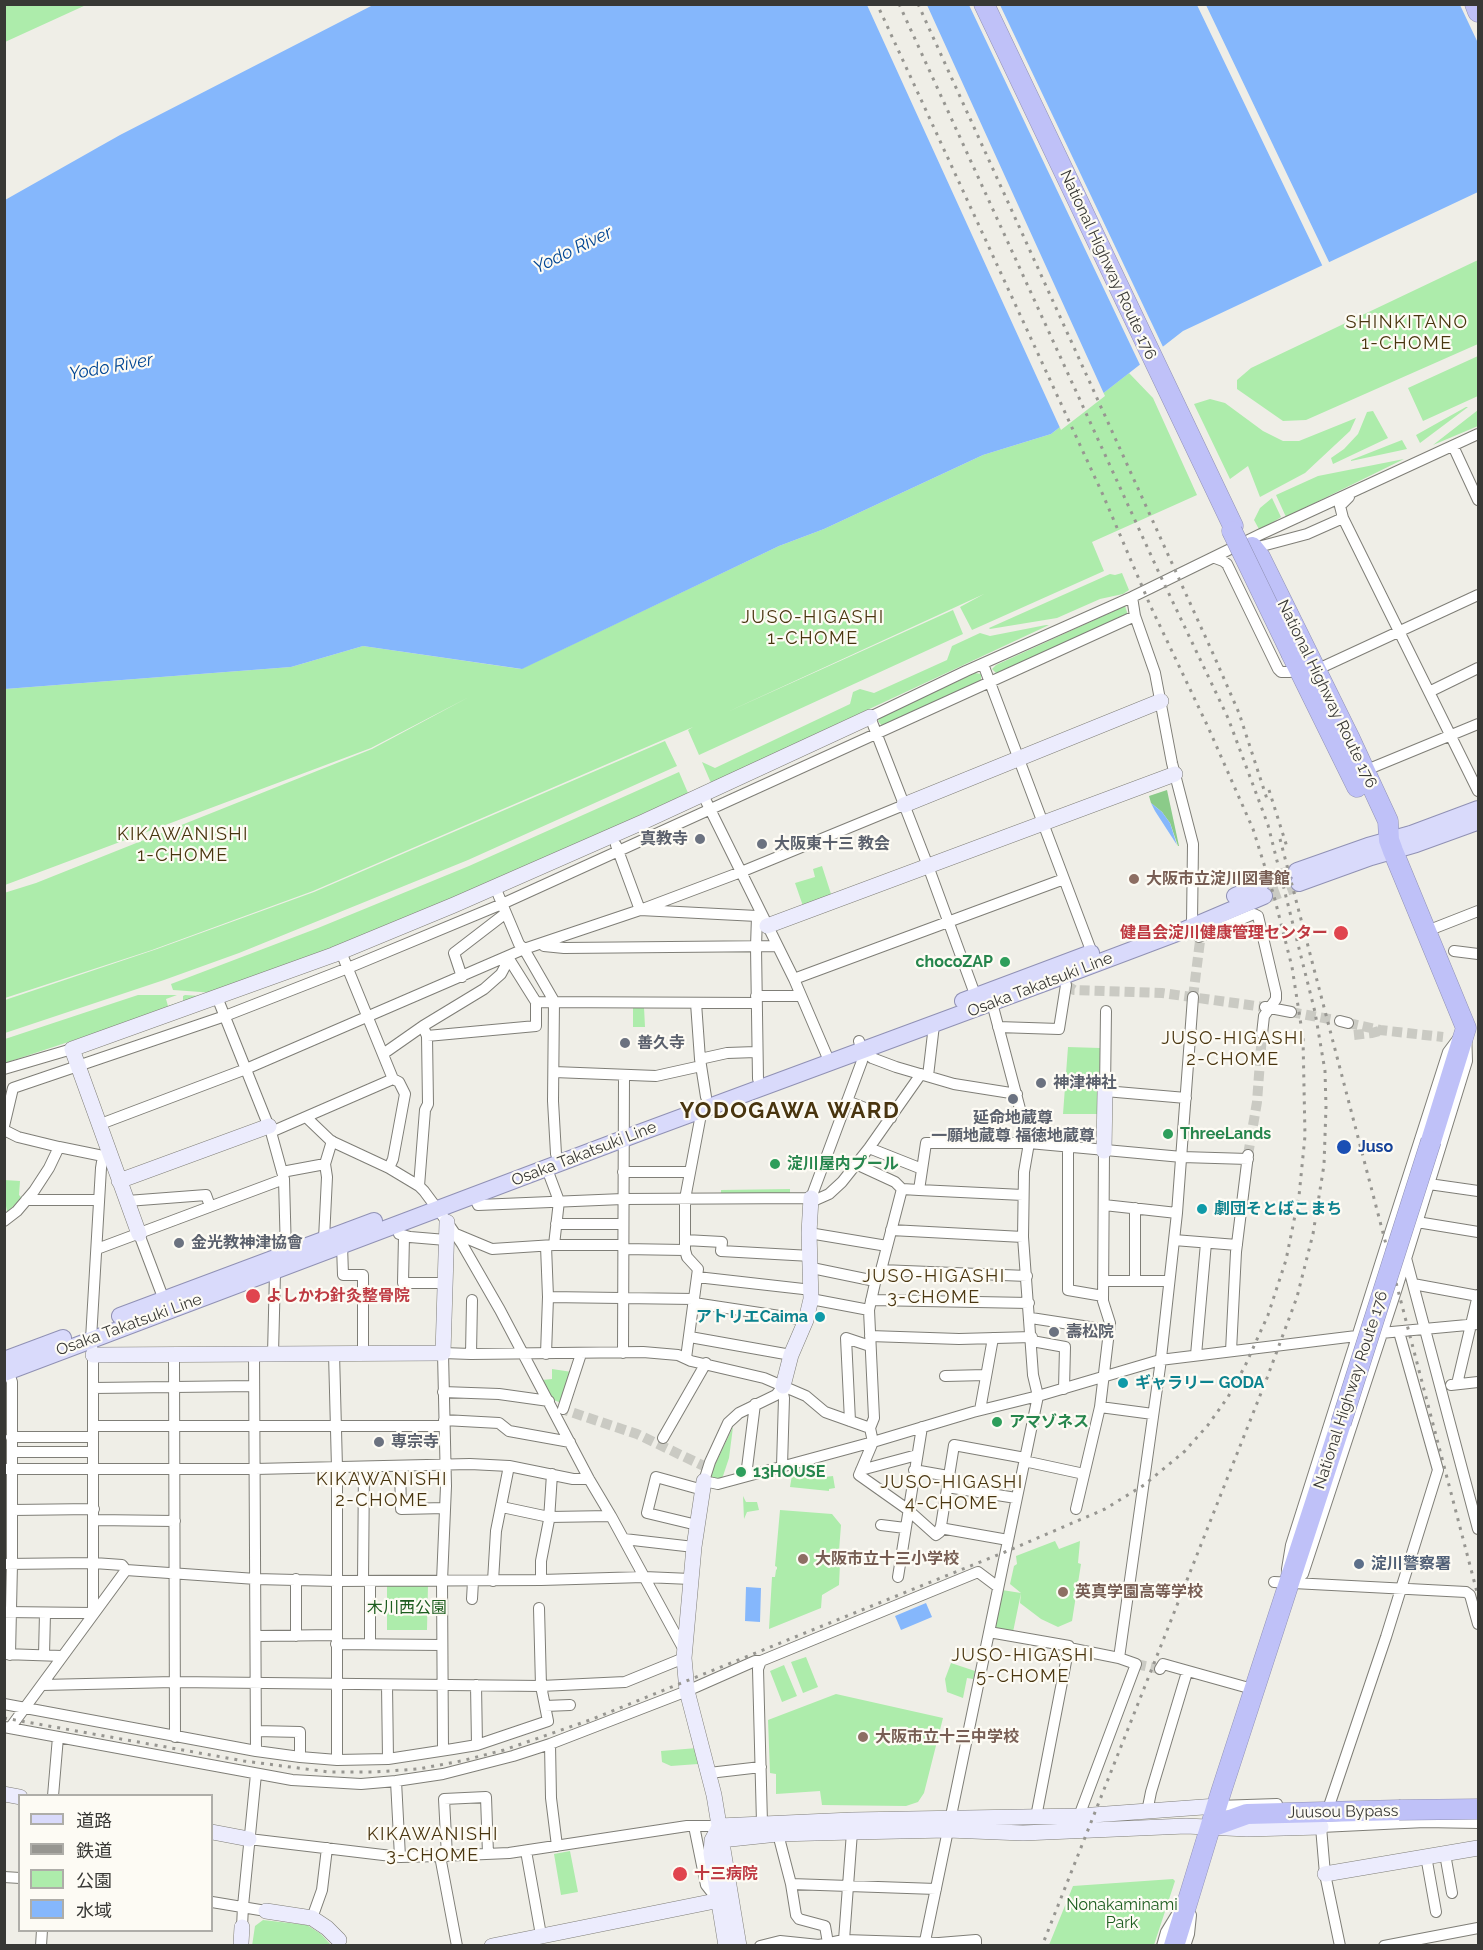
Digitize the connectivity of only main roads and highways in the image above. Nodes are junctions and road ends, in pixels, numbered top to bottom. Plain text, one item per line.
1 (984, 4) edge
2 (1475, 4) edge
3 (1479, 12) edge
4 (1234, 525) junction
5 (1479, 809) edge
6 (1479, 821) edge
7 (1391, 846) junction
8 (1298, 877) tunnel mouth
9 (1262, 891) tunnel mouth
10 (1192, 920) junction
11 (1472, 1031) edge
12 (861, 1046) junction
13 (828, 1058) junction
14 (704, 1103) junction
15 (624, 1134) junction
16 (443, 1221) junction
17 (92, 1340) junction
18 (6, 1368) edge
19 (1479, 1809) edge
20 (1211, 1827) junction
21 (1174, 1946) edge

1 - 4 highway, National Highway Route 176
2 - 3 highway
4 - 7 highway, National Highway Route 176, bridge
4 - 7 highway, National Highway Route 176
5 - 7 main road
6 - 7 main road
7 - 8 main road
7 - 11 highway, National Highway Route 176
9 - 10 main road, Osaka Takatsuki Line
10 - 12 main road, Osaka Takatsuki Line
10 - 12 main road, Osaka Takatsuki Line
11 - 20 highway, National Highway Route 176, bridge
12 - 13 main road, Osaka Takatsuki Line
13 - 14 main road, Osaka Takatsuki Line
13 - 14 main road, Osaka Takatsuki Line
14 - 15 main road, Osaka Takatsuki Line
15 - 16 main road, Osaka Takatsuki Line
15 - 16 main road, Osaka Takatsuki Line
16 - 17 main road, Osaka Takatsuki Line
16 - 17 main road, Osaka Takatsuki Line
17 - 18 main road, Osaka Takatsuki Line
19 - 20 highway, Juusou Bypass, bridge
20 - 21 highway, National Highway Route 176

